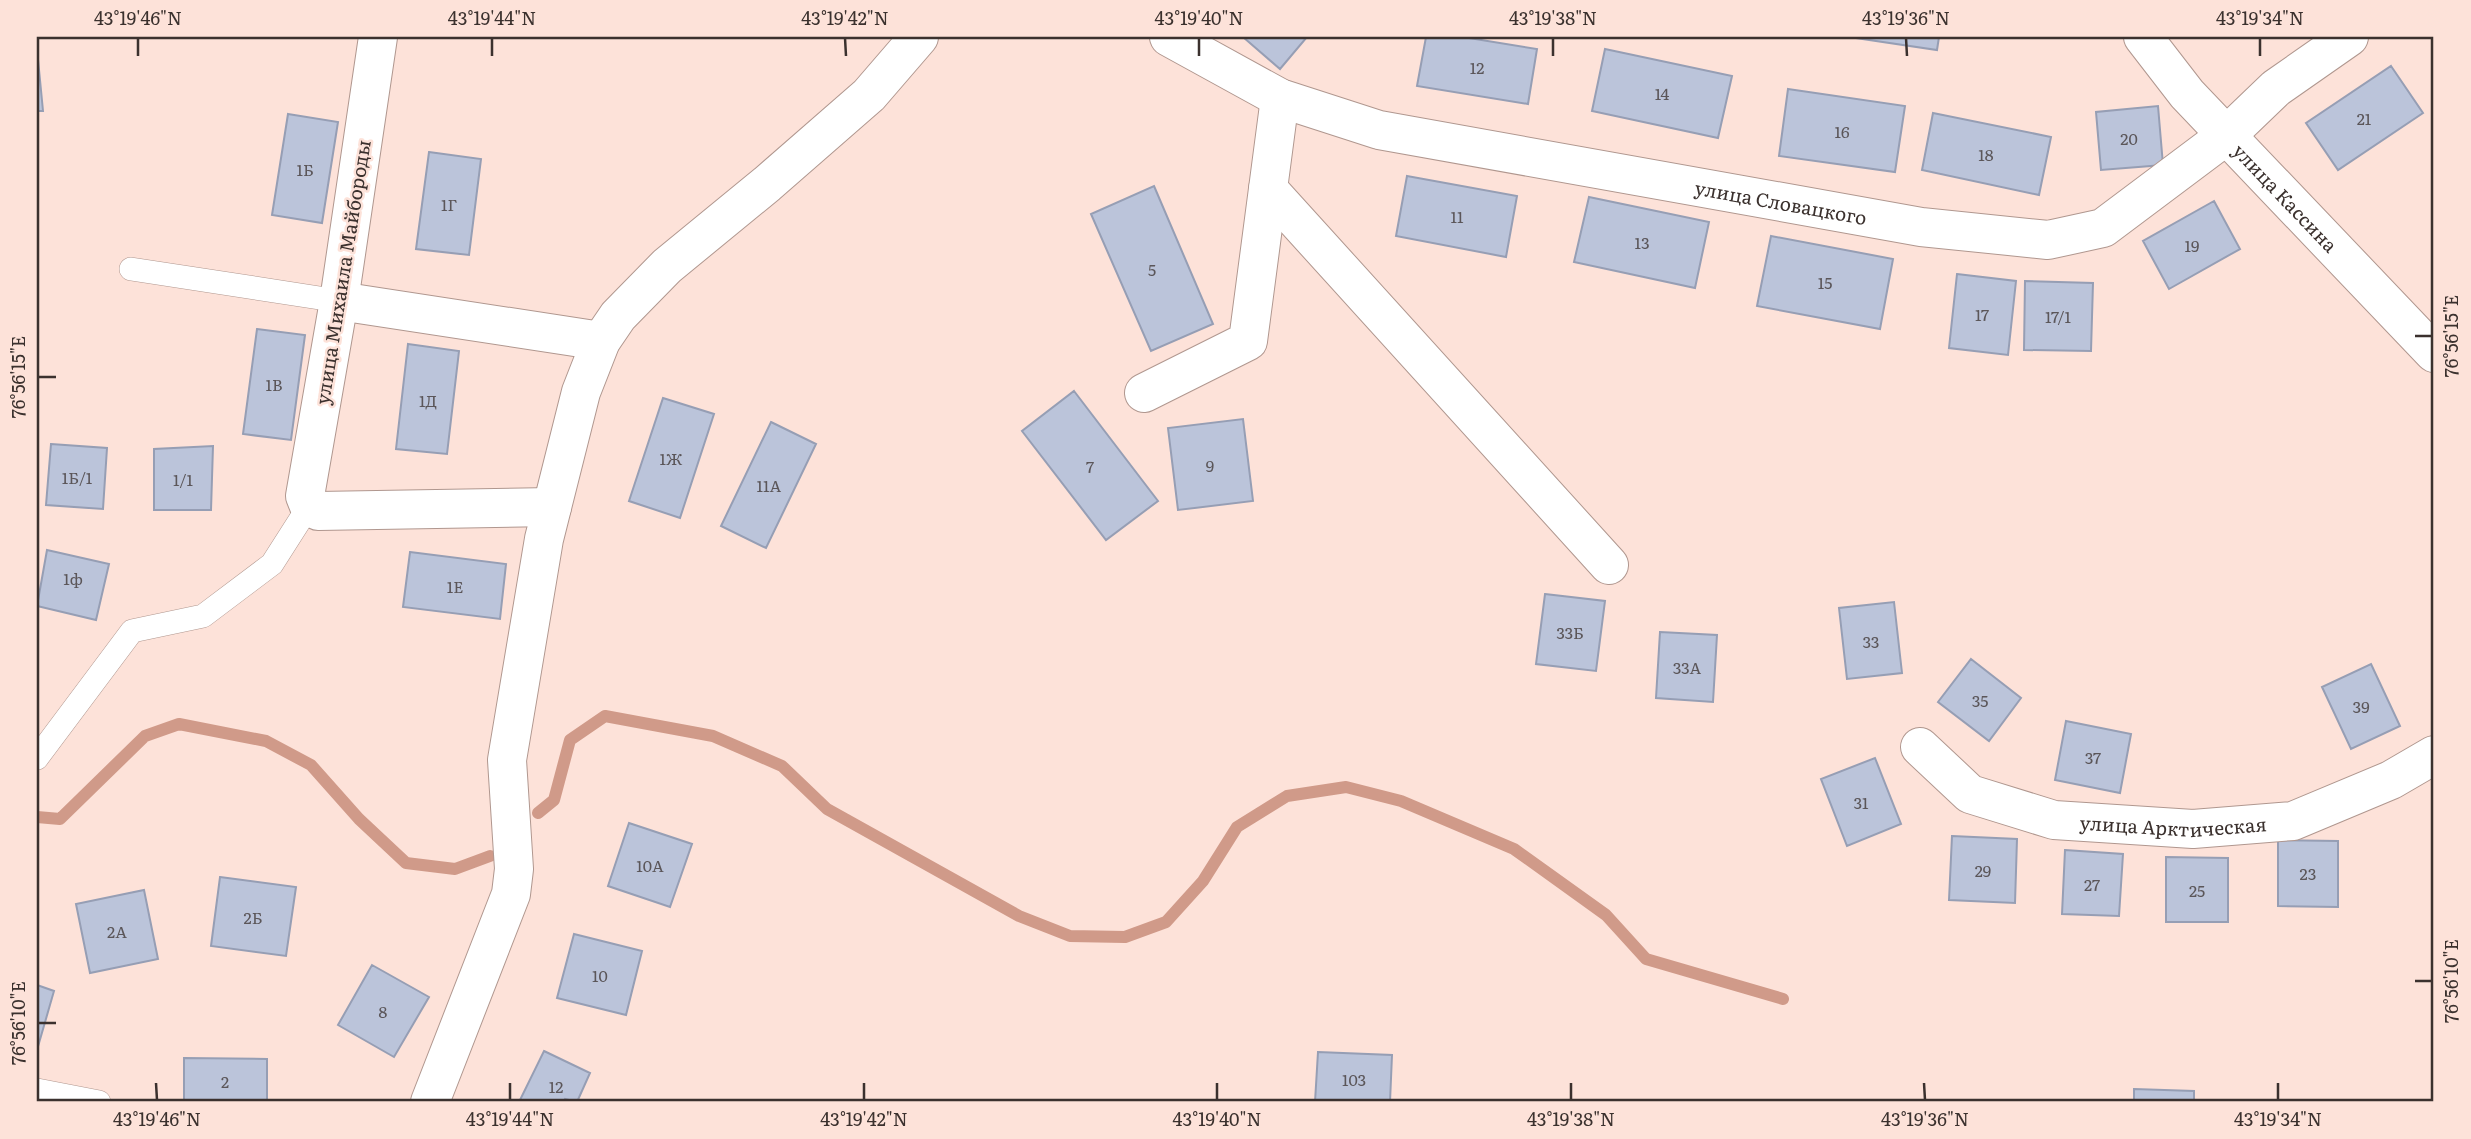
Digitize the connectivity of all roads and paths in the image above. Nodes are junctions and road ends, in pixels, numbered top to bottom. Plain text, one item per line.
1 (378, 37) edge
2 (919, 37) edge
3 (1169, 37) edge
4 (2143, 37) edge
5 (2349, 37) edge
6 (1280, 98) junction
7 (2227, 135) junction
8 (1268, 189) junction
9 (131, 269) dead end
10 (339, 301) junction
11 (601, 341) junction
12 (2434, 353) edge
13 (1144, 393) dead end
14 (309, 506) junction
15 (552, 507) junction
16 (1609, 565) dead end
17 (1920, 747) dead end
18 (2434, 755) edge
19 (37, 758) edge
20 (37, 1090) edge
21 (99, 1102) edge
22 (430, 1102) edge

1 - 10 street, улица Михаила Майбороды
2 - 11 street
3 - 6 street, улица Словацкого
4 - 7 street, улица Кассина
5 - 7 street, улица Словацкого
6 - 7 street, улица Словацкого
6 - 8 street
7 - 12 street, улица Кассина
8 - 13 street
8 - 16 street
9 - 10 lane
10 - 11 street
10 - 14 street, улица Михаила Майбороды
11 - 15 street
14 - 15 street
14 - 19 lane
15 - 22 street
17 - 18 street, улица Арктическая
20 - 21 lane

